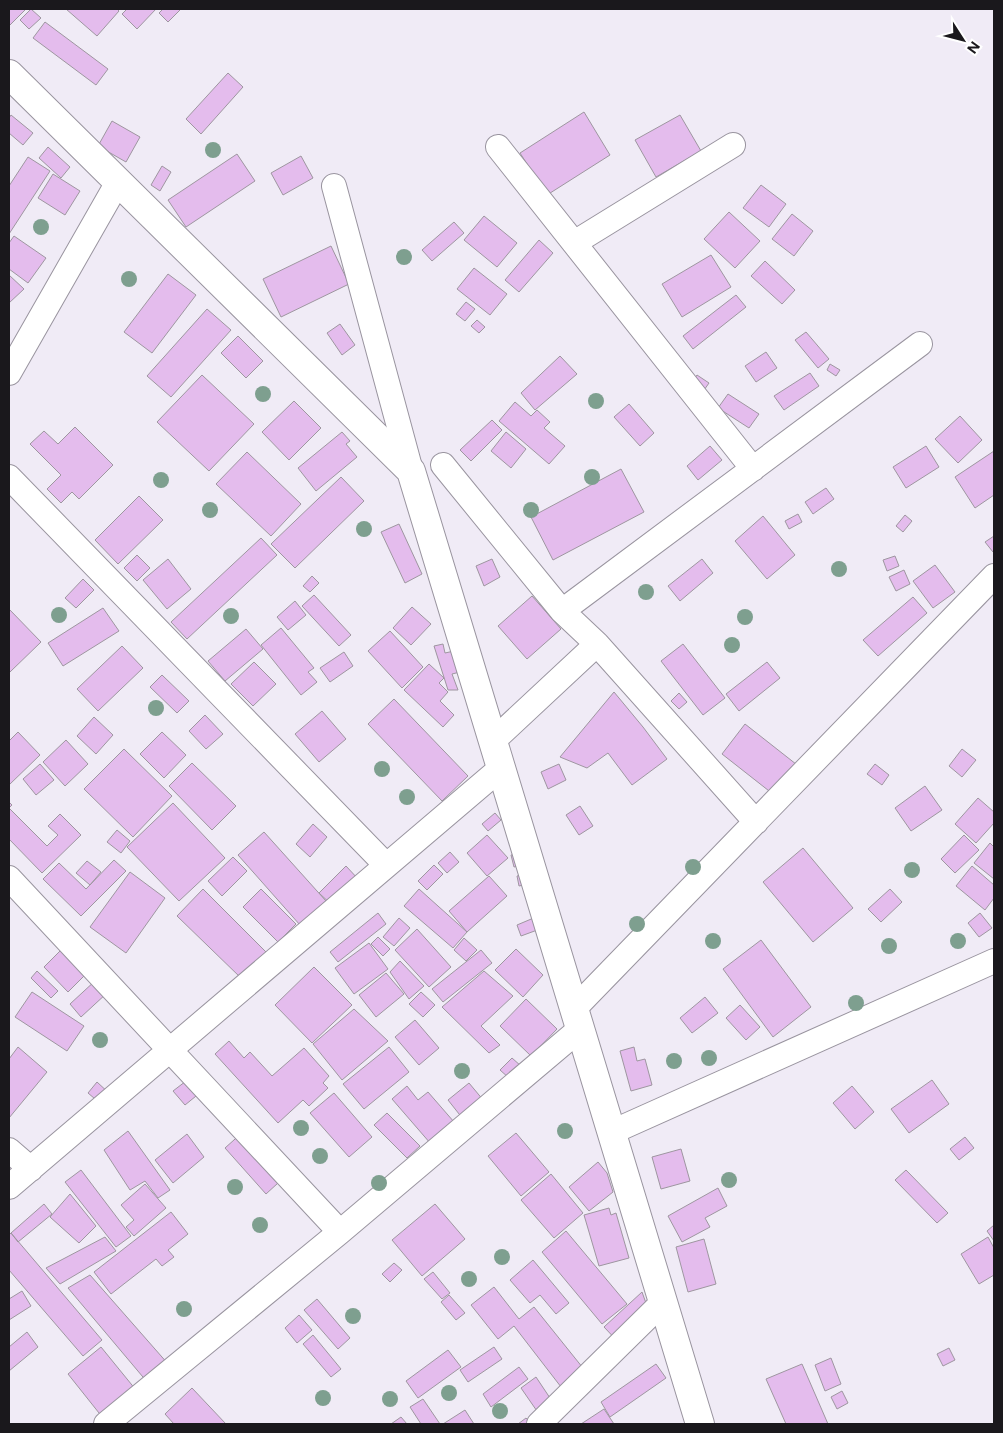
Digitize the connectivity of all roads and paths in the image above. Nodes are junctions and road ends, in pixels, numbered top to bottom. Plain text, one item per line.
1 (9, 74) edge
2 (733, 145) dead end
3 (498, 147) dead end
4 (118, 182) junction
5 (334, 186) dead end
6 (574, 243) junction
7 (920, 344) dead end
8 (9, 373) edge
9 (443, 465) dead end
10 (753, 468) junction
11 (411, 471) junction
12 (9, 477) edge
13 (994, 576) edge
14 (562, 611) junction
15 (597, 644) junction
16 (493, 741) junction
17 (501, 768) junction
18 (756, 822) junction
19 (386, 865) junction
20 (9, 878) edge
21 (994, 962) edge
22 (577, 1019) junction
23 (170, 1049) junction
24 (612, 1132) junction
25 (9, 1150) edge
26 (30, 1169) junction
27 (9, 1187) edge
28 (340, 1232) junction
29 (663, 1302) junction
30 (106, 1424) edge
31 (539, 1424) edge
32 (700, 1424) edge

1 - 4 street
2 - 6 street
3 - 6 street
4 - 8 street
4 - 11 street
5 - 11 street
6 - 10 street
7 - 10 street
9 - 14 street
10 - 14 street
11 - 16 street
12 - 19 street
13 - 18 street
14 - 15 street
15 - 16 street
15 - 18 street
16 - 17 street
17 - 19 street
17 - 22 street
18 - 22 street
19 - 23 street
20 - 23 street
21 - 24 street
22 - 24 street
22 - 28 street
23 - 26 street
23 - 28 street
24 - 29 street
25 - 26 street
26 - 27 street
28 - 30 street
29 - 31 street
29 - 32 street

